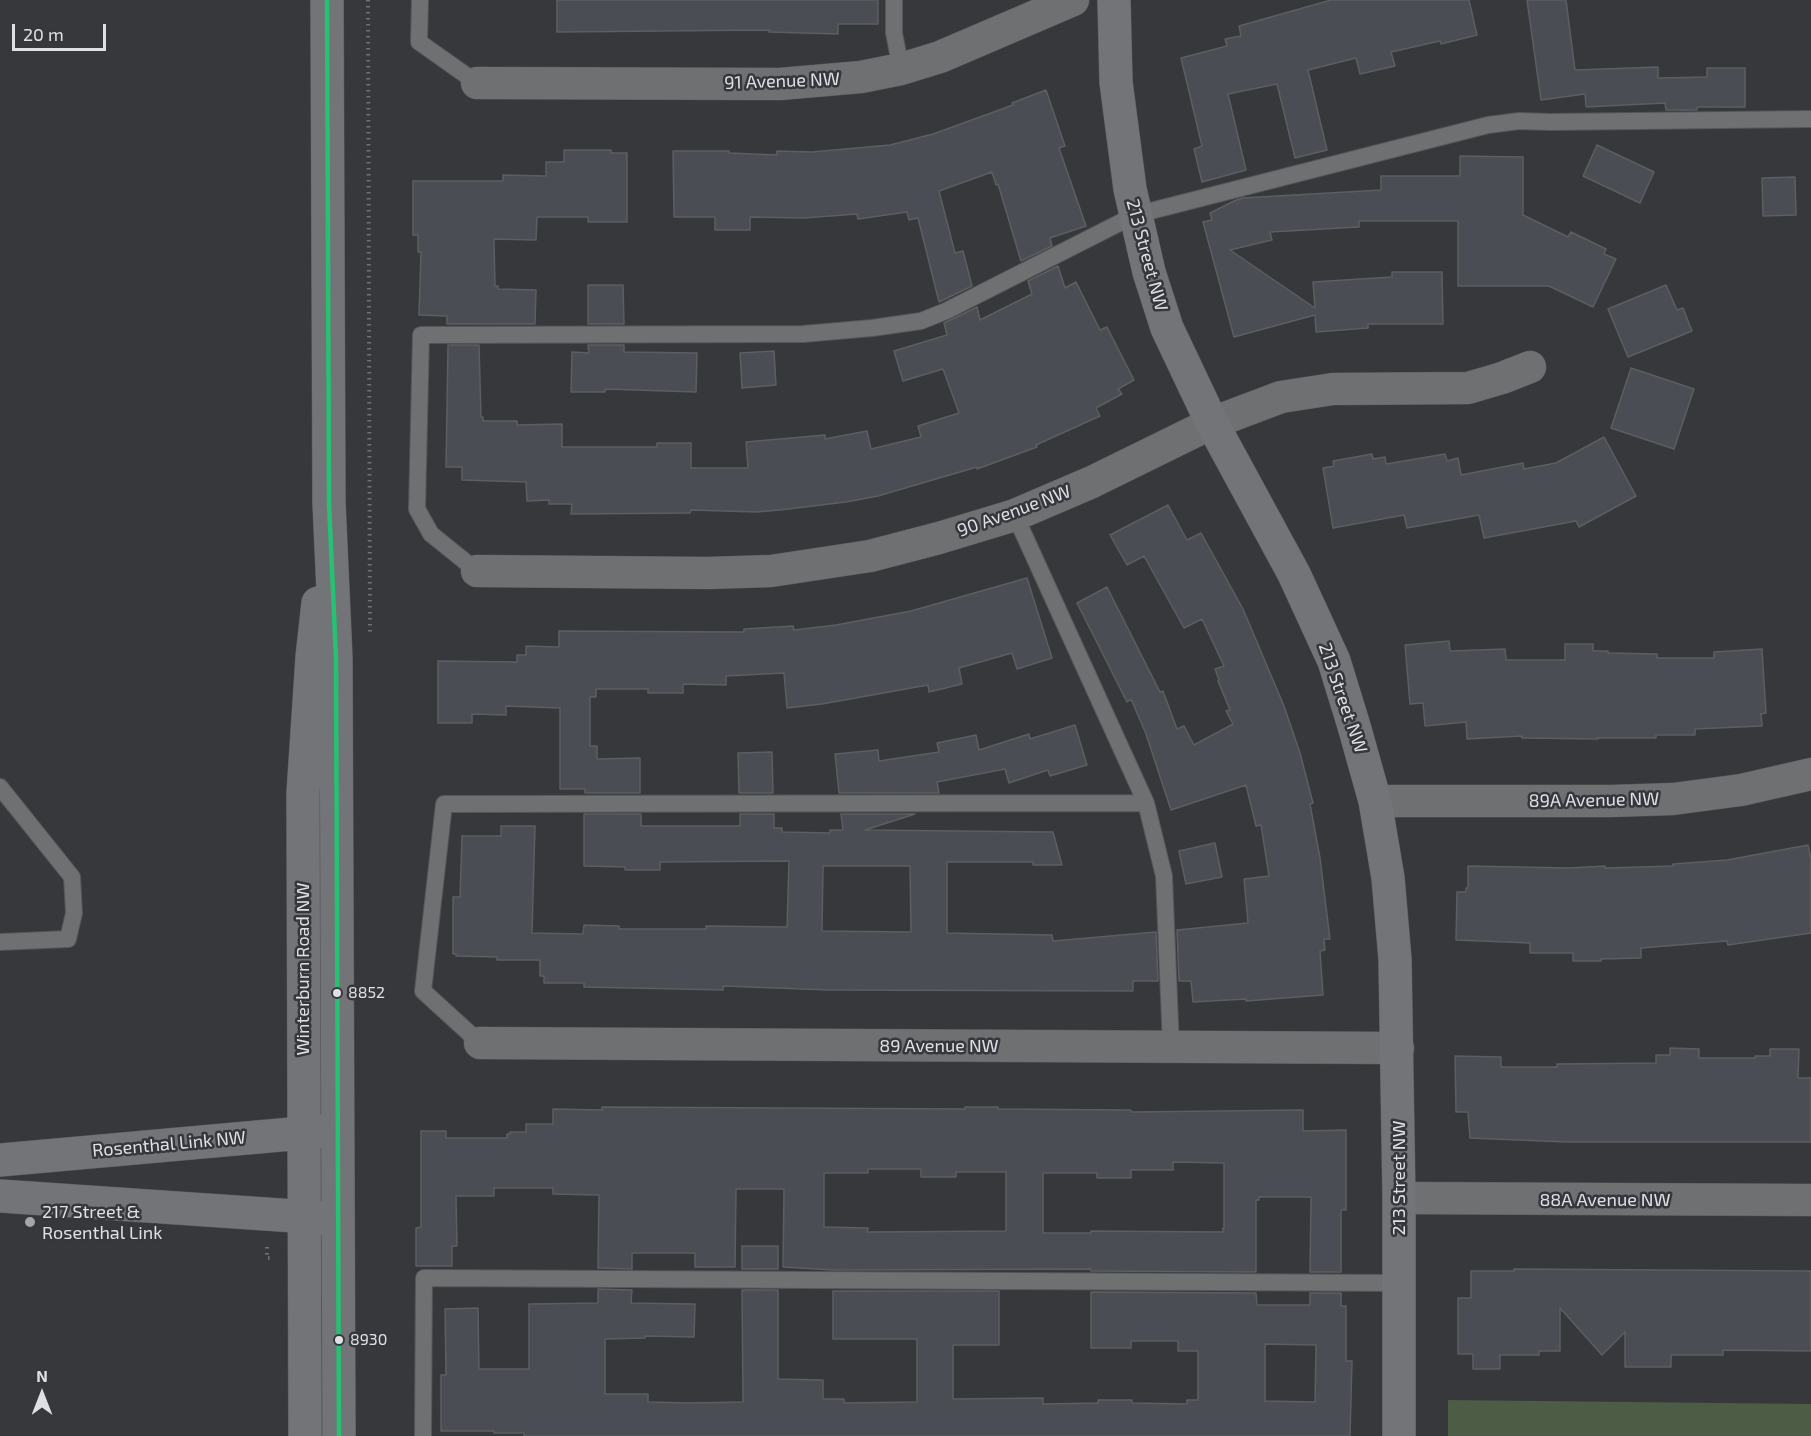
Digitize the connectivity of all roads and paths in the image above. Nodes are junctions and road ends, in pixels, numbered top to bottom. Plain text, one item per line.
1 (327, 0) edge
2 (420, 0) edge
3 (894, 0) edge
4 (1072, 0) edge
5 (1114, 0) edge
6 (901, 69) junction
7 (477, 83) joint
8 (1811, 119) edge
9 (1135, 215) junction
10 (1530, 367) dead end
11 (1212, 423) junction
12 (328, 503) junction
13 (1015, 515) junction
14 (477, 571) joint
15 (1811, 774) edge
16 (0, 787) edge
17 (1375, 801) junction
18 (1146, 803) junction
19 (0, 942) edge
20 (480, 1043) joint
21 (1171, 1047) junction
22 (1398, 1048) junction
23 (339, 1131) junction
24 (304, 1132) junction
25 (0, 1160) edge
26 (0, 1196) edge
27 (1399, 1198) junction
28 (1811, 1200) edge
29 (304, 1218) junction
30 (338, 1219) junction
31 (1399, 1283) junction
32 (305, 1436) edge
33 (339, 1436) edge
34 (423, 1436) edge
35 (1399, 1436) edge

1 - 12 main road, Winterburn Road NW
2 - 7 lane
3 - 6 lane
4 - 6 street, 91 Avenue NW
5 - 9 main road, 213 Street NW
6 - 7 street, 91 Avenue NW
8 - 9 lane
9 - 11 main road, 213 Street NW
9 - 14 lane
10 - 11 street, 90 Avenue NW
11 - 13 street, 90 Avenue NW
11 - 17 main road, 213 Street NW
12 - 23 main road, Winterburn Road NW
12 - 24 main road, Winterburn Road NW
13 - 14 street, 90 Avenue NW
13 - 18 lane
15 - 17 street, 89A Avenue NW
16 - 19 lane
17 - 22 main road, 213 Street NW
18 - 20 lane
18 - 21 lane
20 - 21 street, 89 Avenue NW
21 - 22 street, 89 Avenue NW
22 - 27 main road, 213 Street NW
23 - 24 main road, Rosenthal Link NW
23 - 30 main road, Winterburn Road NW
24 - 25 main road, Rosenthal Link NW
24 - 29 main road, Winterburn Road NW
26 - 29 main road
27 - 28 street, 88A Avenue NW
27 - 31 main road, 213 Street NW
29 - 30 main road
29 - 32 main road, Winterburn Road NW
30 - 33 main road, Winterburn Road NW
31 - 34 lane
31 - 35 main road, 213 Street NW

